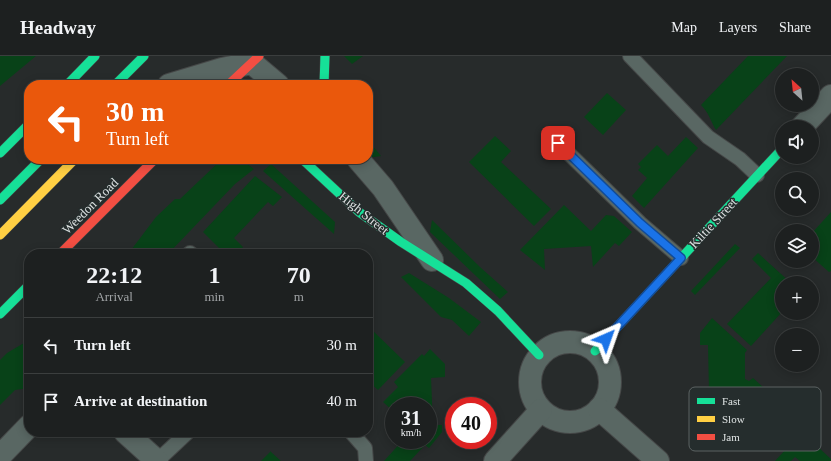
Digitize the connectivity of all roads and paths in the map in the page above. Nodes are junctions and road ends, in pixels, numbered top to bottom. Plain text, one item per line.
1 (95, 56) edge
2 (144, 56) edge
3 (325, 56) edge
4 (630, 56) edge
5 (256, 60) edge
6 (223, 74) edge
7 (72, 80) edge
8 (120, 80) edge
9 (194, 80) edge
10 (274, 80) edge
11 (324, 80) edge
12 (830, 100) edge
13 (809, 120) edge
14 (24, 129) edge
15 (558, 143) dead end
16 (0, 153) edge
17 (775, 156) edge
18 (36, 164) edge
19 (69, 164) edge
20 (150, 164) edge
21 (307, 164) edge
22 (362, 164) edge
23 (757, 175) junction
24 (0, 200) edge
25 (0, 235) edge
26 (65, 249) edge
27 (681, 258) junction
28 (432, 260) junction
29 (24, 290) edge
30 (0, 314) edge
31 (595, 351) junction
32 (539, 355) junction
33 (599, 409) junction
34 (541, 410) junction
35 (24, 431) edge
36 (131, 437) edge
37 (183, 437) edge
38 (355, 437) edge
39 (0, 456) edge
40 (157, 461) edge
41 (366, 461) edge
42 (494, 461) edge
43 (658, 461) edge

1 - 7 main road
2 - 8 main road
3 - 11 main road
4 - 23 lane
5 - 6 street
5 - 10 street
6 - 9 street
12 - 13 street
14 - 16 main road
15 - 27 lane
17 - 23 main road, Kiltie Street
18 - 24 main road
19 - 25 main road
20 - 26 main road, Weedon Road
21 - 28 main road, High Street
22 - 28 street, High Street
23 - 27 main road, Kiltie Street
27 - 31 main road, Kiltie Street
28 - 32 main road, High Street
29 - 30 main road
31 - 32 street
31 - 33 street
32 - 34 street
33 - 34 street
33 - 43 street
34 - 42 street
35 - 39 street
36 - 40 street
37 - 40 lane
38 - 41 lane

